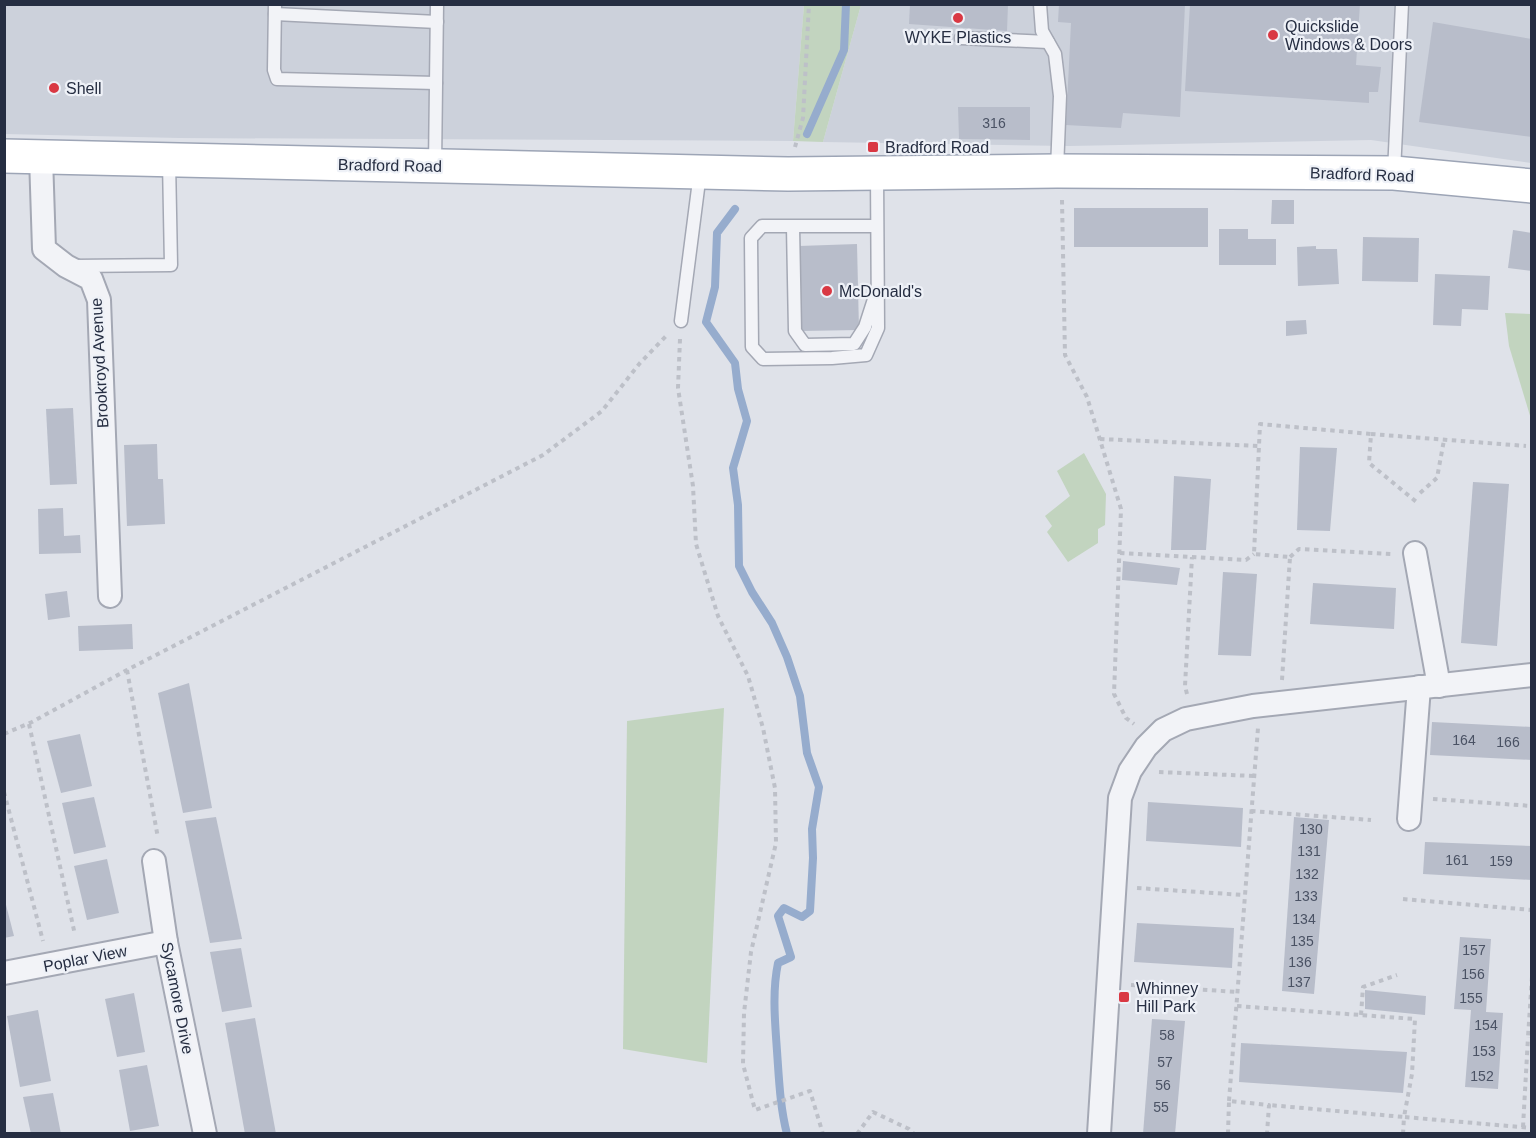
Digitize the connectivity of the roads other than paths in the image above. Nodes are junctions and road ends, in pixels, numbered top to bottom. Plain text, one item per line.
1 (437, 4) edge
2 (1040, 4) edge
3 (1402, 4) edge
4 (275, 9) edge
5 (437, 22) junction
6 (961, 38) dead end
7 (1048, 42) junction
8 (436, 83) junction
9 (4, 156) edge
10 (41, 157) junction
11 (169, 160) junction
12 (435, 166) junction
13 (1057, 171) junction
14 (700, 172) junction
15 (877, 173) junction
16 (1394, 173) junction
17 (1532, 186) edge
18 (876, 226) junction
19 (793, 227) junction
20 (66, 266) junction
21 (879, 283) junction
22 (681, 321) road end
23 (1416, 556) road end
24 (110, 596) dead end
25 (1532, 675) edge
26 (1429, 687) junction
27 (1410, 808) road end
28 (154, 861) road end
29 (166, 942) junction
30 (4, 974) edge
31 (205, 1134) edge
32 (1099, 1134) edge

1 - 5 lane
2 - 7 lane
3 - 16 lane
4 - 5 lane
4 - 8 lane
5 - 8 lane
6 - 7 lane
7 - 13 lane
8 - 12 lane
9 - 10 main road, Bradford Road
10 - 11 main road, Bradford Road
10 - 20 street, Brookroyd Avenue
11 - 12 main road, Bradford Road
11 - 20 lane
12 - 14 main road, Bradford Road
13 - 15 main road, Bradford Road
13 - 16 main road, Bradford Road
14 - 15 main road, Bradford Road
14 - 22 lane
15 - 18 lane
16 - 17 main road, Bradford Road
18 - 19 lane
18 - 21 lane
19 - 21 lane
19 - 21 lane
20 - 24 street, Brookroyd Avenue
23 - 26 street
25 - 26 street
26 - 27 street
26 - 32 street
28 - 29 street, Sycamore Drive
29 - 30 street, Poplar View
29 - 31 street, Sycamore Drive

